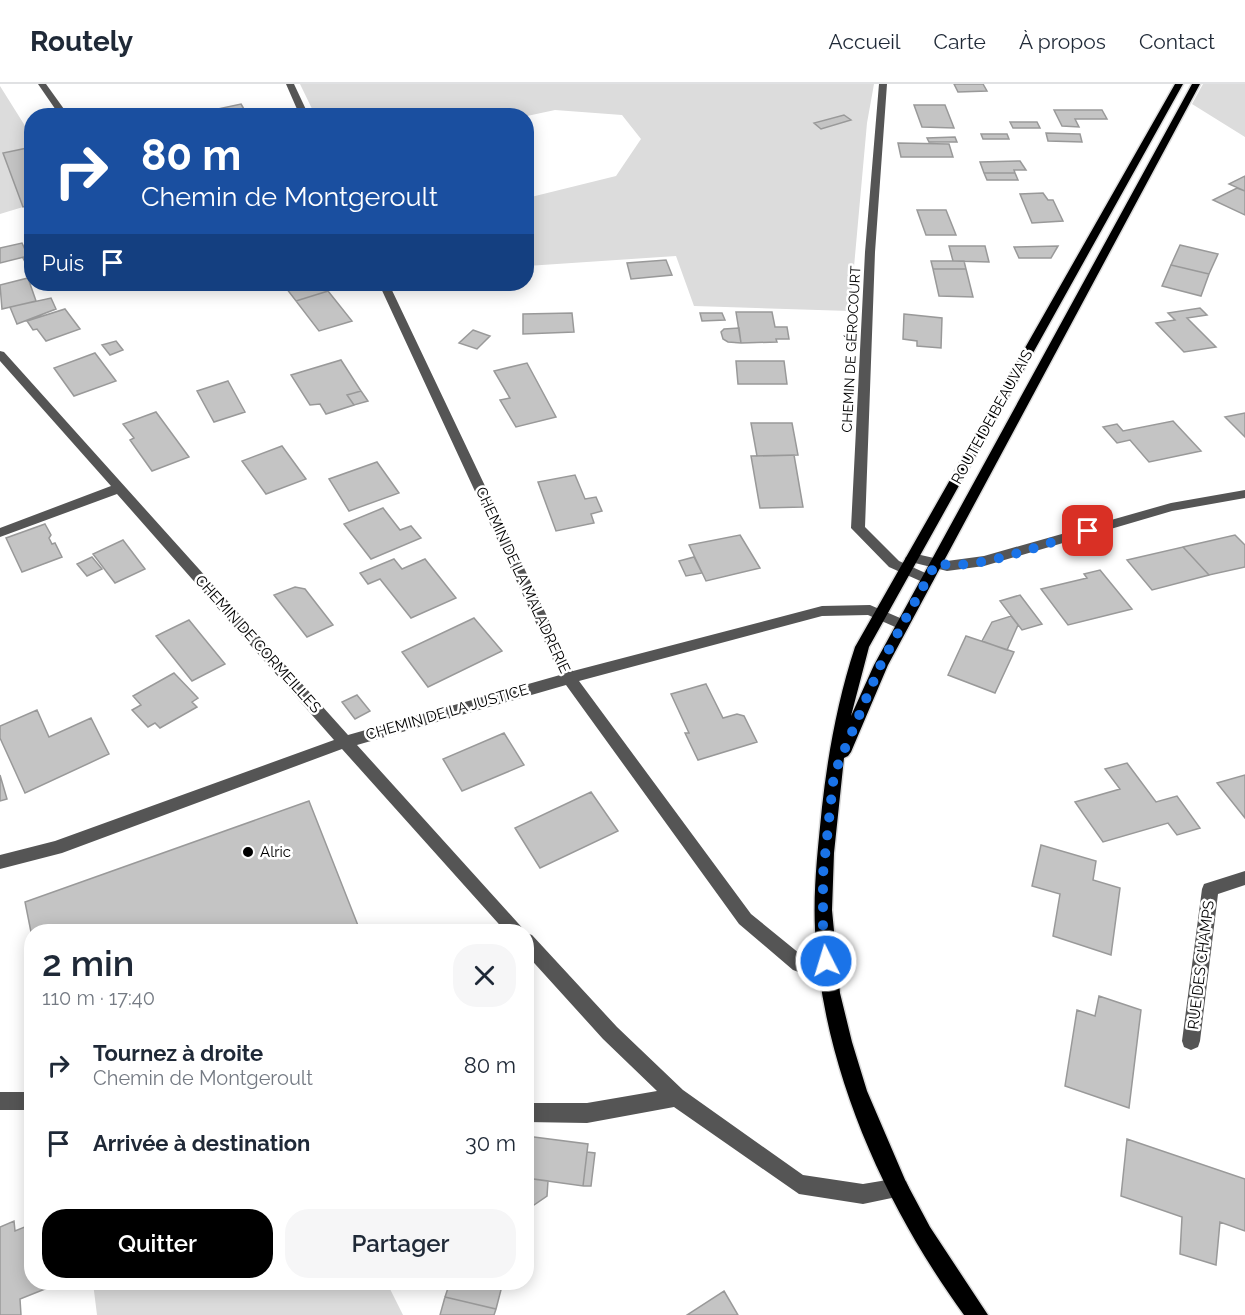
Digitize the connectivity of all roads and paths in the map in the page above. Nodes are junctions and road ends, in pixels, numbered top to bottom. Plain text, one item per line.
1 (42, 84) edge
2 (290, 84) edge
3 (882, 84) edge
4 (1179, 84) edge
5 (1196, 84) edge
6 (59, 108) edge
7 (301, 108) edge
8 (387, 291) edge
9 (0, 354) edge
10 (119, 488) junction
11 (1245, 494) edge
12 (0, 533) edge
13 (936, 563) junction
14 (908, 564) junction
15 (927, 579) junction
16 (879, 615) junction
17 (902, 625) junction
18 (569, 678) junction
19 (345, 742) junction
20 (834, 774) junction
21 (0, 862) edge
22 (1245, 878) edge
23 (511, 924) edge
24 (534, 950) edge
25 (828, 975) junction
26 (1191, 1041) dead end
27 (676, 1097) junction
28 (0, 1101) edge
29 (24, 1101) edge
30 (534, 1112) edge
31 (899, 1188) junction
32 (977, 1315) edge

1 - 6 street
2 - 7 street
3 - 14 street, CHEMIN DE GÉROCOURT
4 - 14 main road, ROUTE DE BEAUVAIS
5 - 13 main road, ROUTE DE BEAUVAIS
8 - 18 street, CHEMIN DE LA MALADRERIE
9 - 10 street, CHEMIN DE CORMEILLES
10 - 12 street
10 - 19 street, CHEMIN DE CORMEILLES
11 - 13 street
13 - 14 street
13 - 15 main road, ROUTE DE BEAUVAIS
14 - 15 street, CHEMIN DE GÉROCOURT
14 - 16 main road, ROUTE DE BEAUVAIS
15 - 17 main road, ROUTE DE BEAUVAIS
16 - 17 street, CHEMIN DE LA JUSTICE
16 - 18 street, CHEMIN DE LA JUSTICE
16 - 20 main road, ROUTE DE BEAUVAIS
17 - 20 main road, ROUTE DE BEAUVAIS
18 - 19 street, CHEMIN DE LA JUSTICE
18 - 25 street, CHEMIN DE LA MALADRERIE
19 - 21 street, CHEMIN DE LA JUSTICE
19 - 23 street, CHEMIN DE CORMEILLES
20 - 25 main road, ROUTE DE BEAUVAIS
22 - 26 street, RUE DES CHAMPS
24 - 27 street
25 - 31 main road, ROUTE DE BEAUVAIS
27 - 30 street
27 - 31 street
28 - 29 street
31 - 32 main road, ROUTE DE BEAUVAIS

